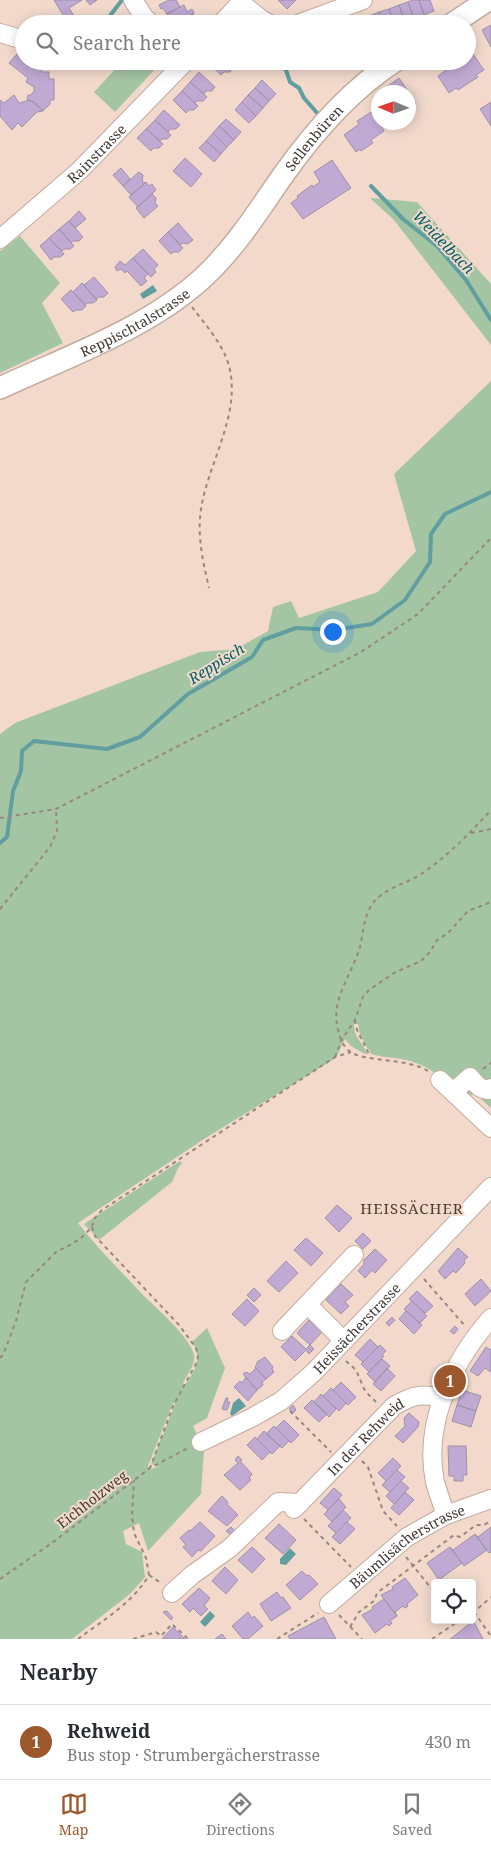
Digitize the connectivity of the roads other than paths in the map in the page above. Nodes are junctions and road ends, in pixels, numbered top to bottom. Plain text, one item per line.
1 (132, 0) edge
2 (363, 0) edge
3 (488, 0) edge
4 (242, 1) edge
5 (143, 15) edge
6 (229, 15) edge
7 (255, 15) edge
8 (322, 15) edge
9 (466, 15) edge
10 (0, 33) edge
11 (15, 37) edge
12 (177, 70) edge
13 (382, 70) edge
14 (248, 228) joint
15 (0, 239) edge
16 (0, 388) edge
17 (440, 1080) road end
18 (491, 1088) edge
19 (453, 1092) junction
20 (491, 1128) edge
21 (491, 1187) edge
22 (354, 1255) dead end
23 (308, 1305) junction
24 (491, 1318) edge
25 (282, 1331) dead end
26 (343, 1349) junction
27 (443, 1398) junction
28 (201, 1442) road end
29 (491, 1499) edge
30 (446, 1515) junction
31 (172, 1593) dead end
32 (332, 1607) road end

1 - 5 street
2 - 8 street
3 - 9 main road
4 - 6 street
4 - 7 street
10 - 11 street
12 - 15 street, Rainstrasse
13 - 14 main road, Sellenbüren
14 - 16 main road, Reppischtalstrasse
17 - 19 street
18 - 19 street
19 - 20 street
21 - 26 street, Heissächerstrasse
22 - 23 street
23 - 25 street
23 - 26 street
24 - 27 street
26 - 28 street, Heissächerstrasse
27 - 30 street
27 - 31 street, In der Rehweid
29 - 30 street, Bäumlisächerstrasse
30 - 32 street, Bäumlisächerstrasse

